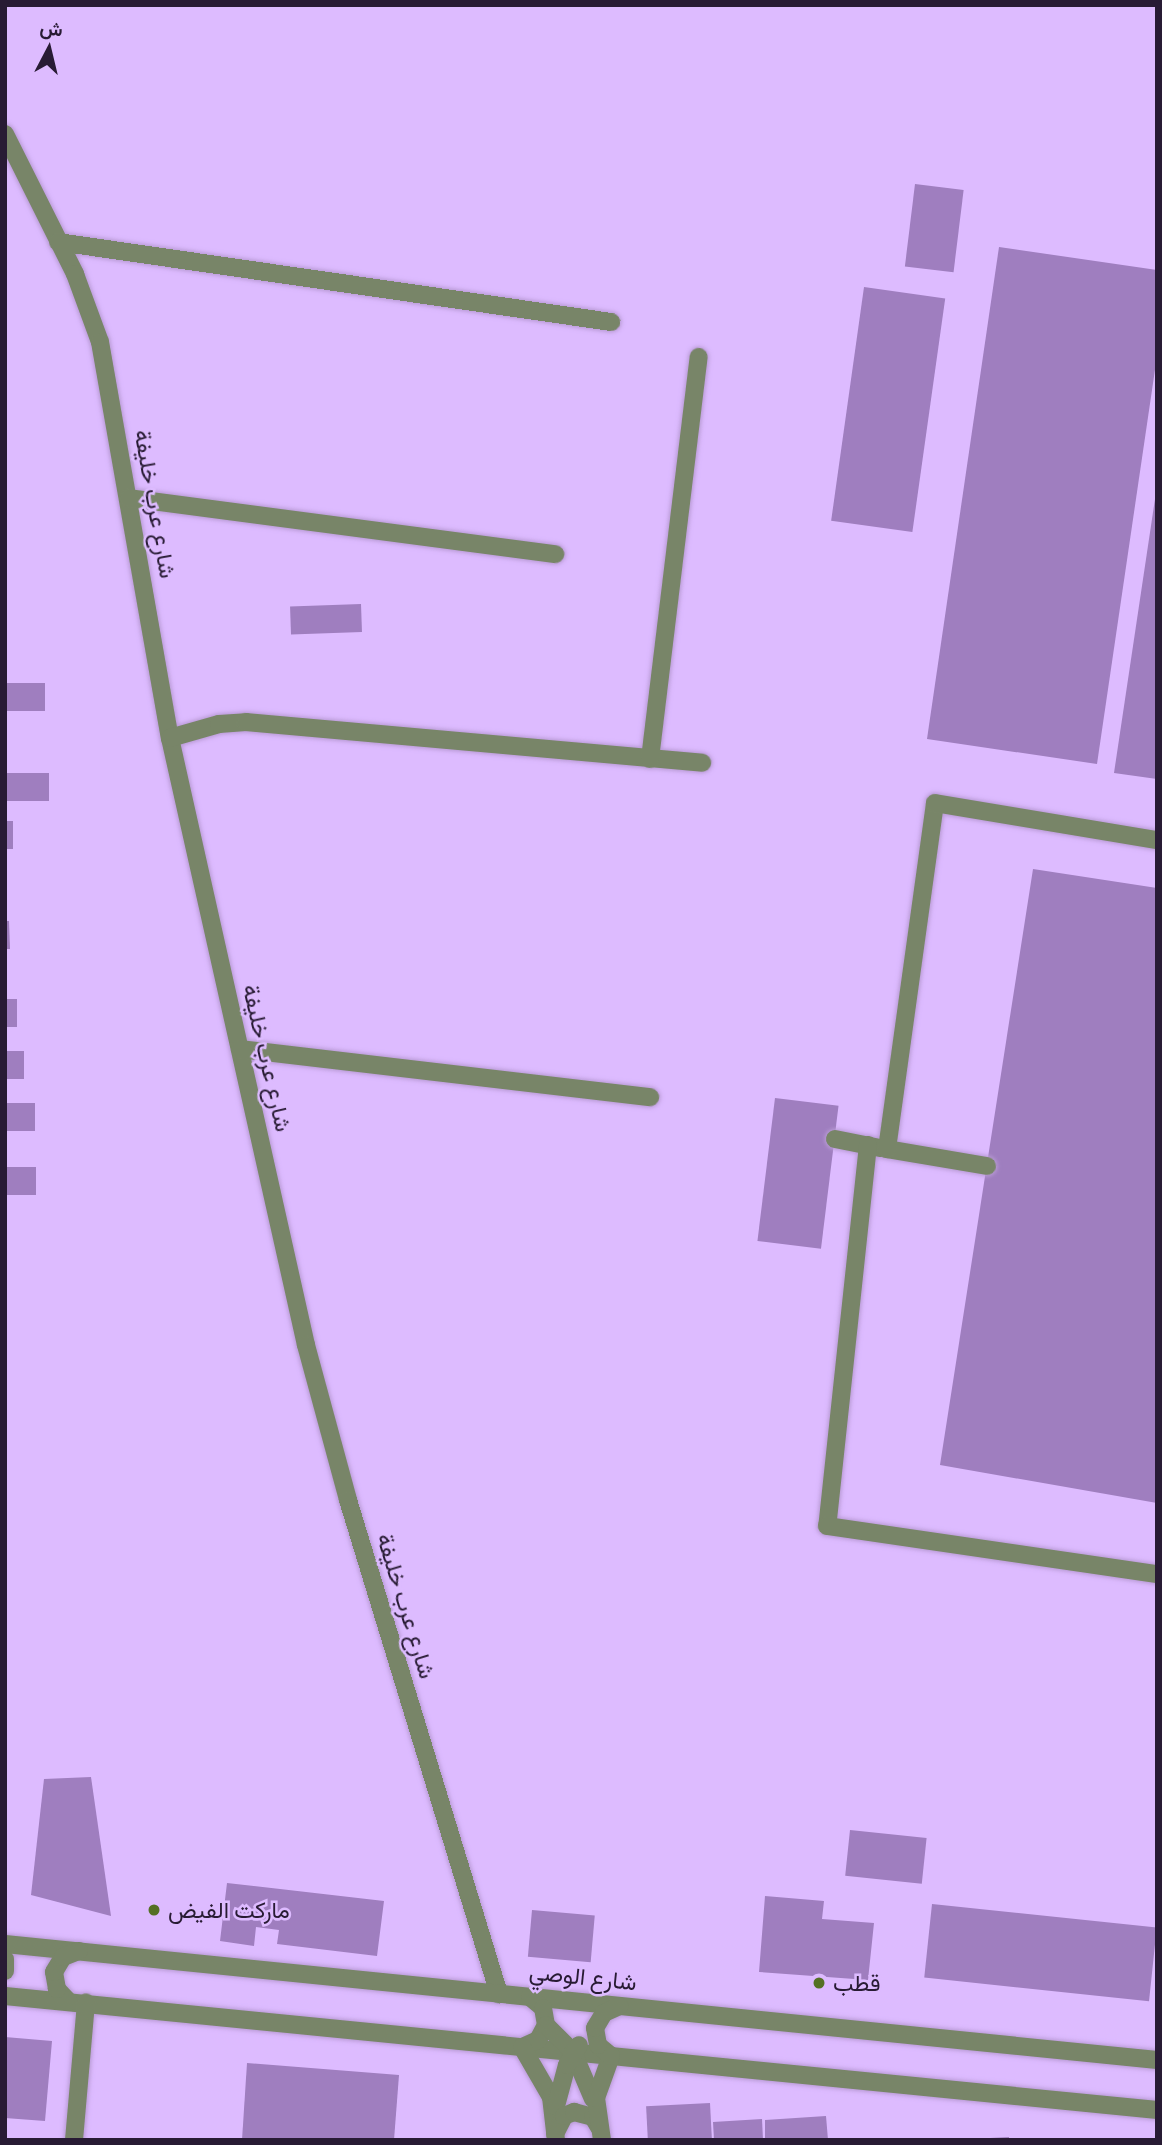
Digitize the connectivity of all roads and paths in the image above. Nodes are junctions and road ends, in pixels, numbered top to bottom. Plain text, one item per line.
1 (5, 134) edge
2 (58, 242) junction
3 (611, 322) dead end
4 (699, 357) dead end
5 (129, 498) junction
6 (555, 554) dead end
7 (170, 738) junction
8 (650, 759) junction
9 (702, 763) dead end
10 (1157, 840) edge
11 (240, 1049) junction
12 (650, 1097) dead end
13 (835, 1139) dead end
14 (868, 1145) junction
15 (887, 1149) junction
16 (987, 1166) dead end
17 (1157, 1574) edge
18 (5, 1944) edge
19 (79, 1951) junction
20 (5, 1959) edge
21 (5, 1971) edge
22 (499, 1993) junction
23 (5, 1996) edge
24 (530, 1997) junction
25 (78, 2003) junction
26 (620, 2006) junction
27 (546, 2025) junction
28 (595, 2028) junction
29 (522, 2047) junction
30 (573, 2052) junction
31 (611, 2056) junction
32 (1157, 2060) edge
33 (1157, 2110) edge
34 (600, 2133) edge
35 (556, 2137) edge
36 (74, 2140) edge

1 - 2 street, شارع عرب خليفة
2 - 3 street
2 - 5 street, شارع عرب خليفة
4 - 8 street
5 - 6 street
5 - 7 street, شارع عرب خليفة
7 - 8 street
7 - 11 street, شارع عرب خليفة
8 - 9 street
10 - 15 street
11 - 12 street
11 - 22 street, شارع عرب خليفة
13 - 14 street
14 - 15 street
14 - 17 street
15 - 16 street
18 - 19 street, شارع الوصي
19 - 22 street, شارع الوصي
19 - 25 street
20 - 21 street
22 - 24 street, شارع الوصي
23 - 25 street
24 - 26 street, شارع الوصي
24 - 27 street
25 - 29 street
25 - 36 street
26 - 28 street
26 - 32 street, شارع الوصي
27 - 29 street
27 - 30 street
28 - 30 street
28 - 31 street
29 - 30 street
29 - 35 street
30 - 31 street
30 - 34 street
30 - 35 street
31 - 33 street
31 - 34 street
34 - 35 street

